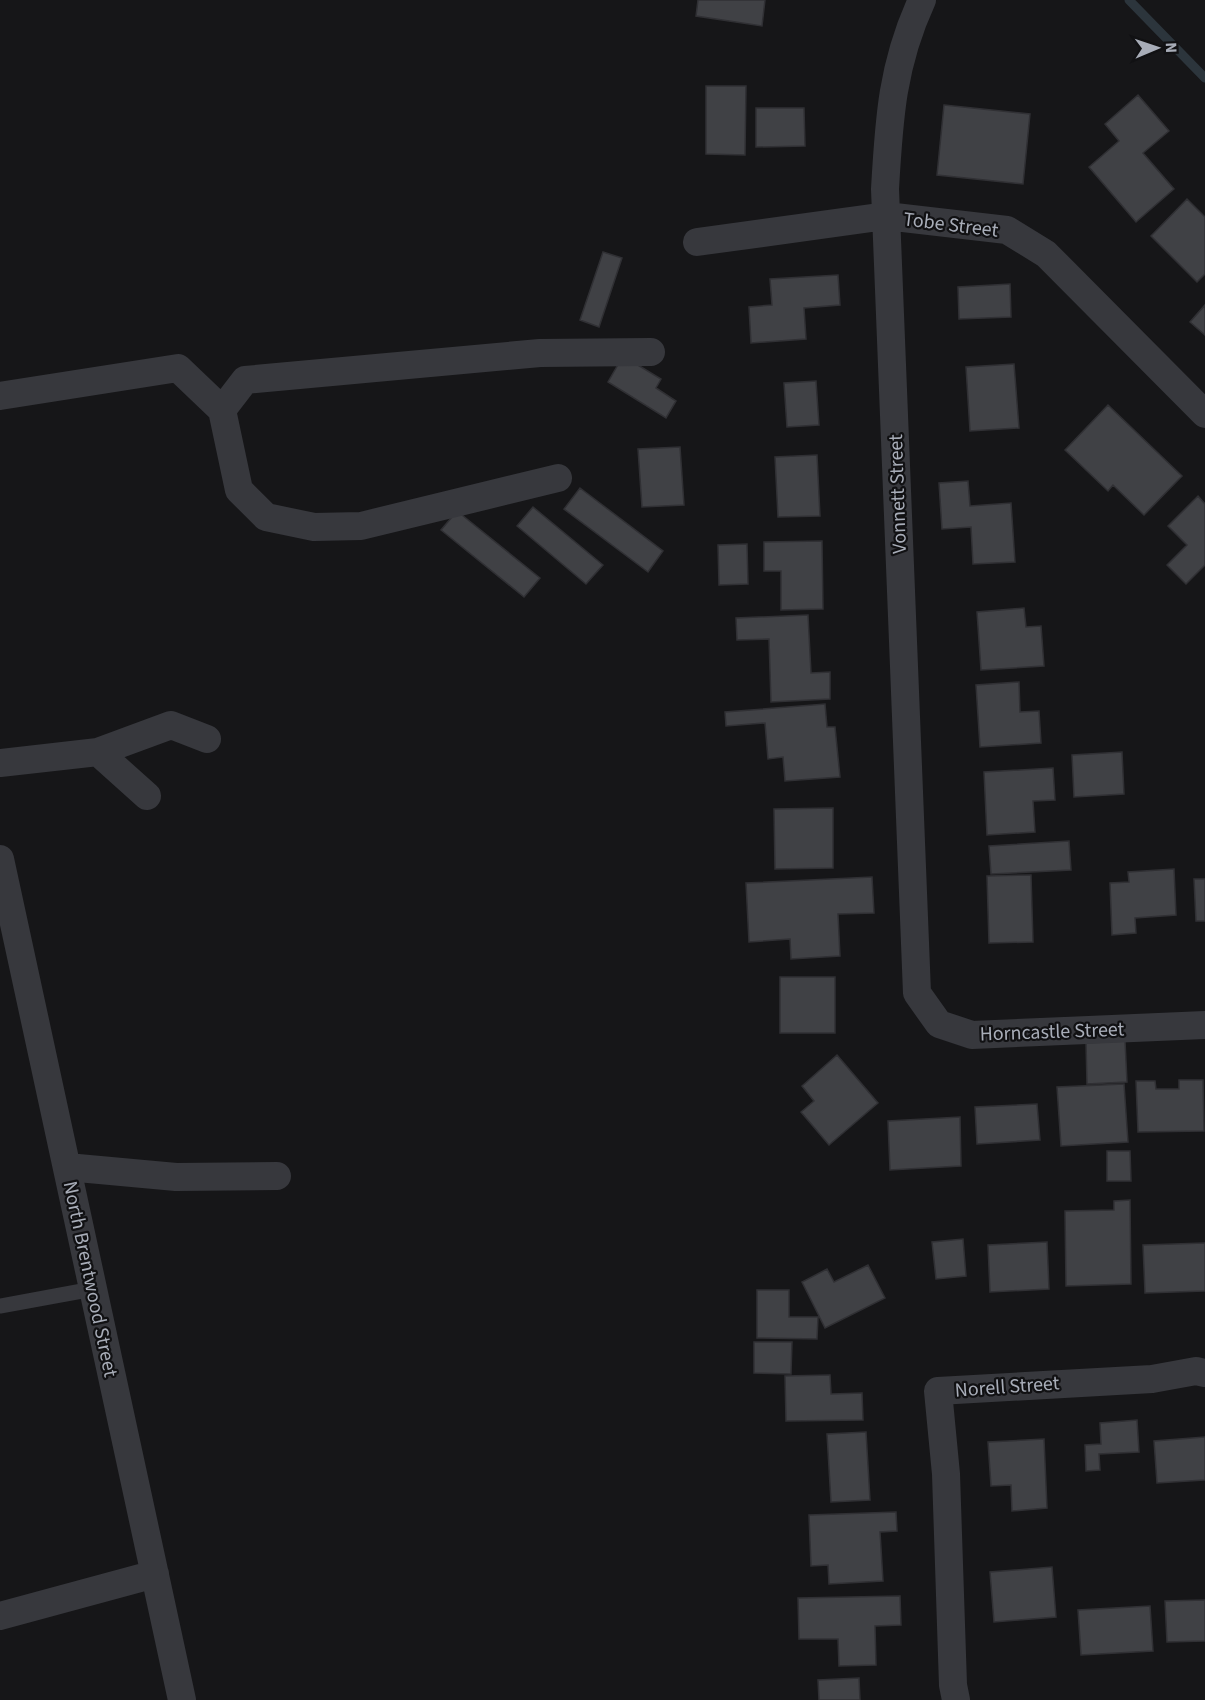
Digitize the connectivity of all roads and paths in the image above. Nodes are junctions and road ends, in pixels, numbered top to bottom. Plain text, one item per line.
1 (922, 0) edge
2 (886, 216) junction
3 (698, 242) dead end
4 (651, 352) dead end
5 (0, 396) edge
6 (222, 410) junction
7 (1205, 414) edge
8 (558, 478) dead end
9 (207, 739) dead end
10 (98, 752) junction
11 (0, 764) edge
12 (147, 796) dead end
13 (0, 859) edge
14 (917, 993) joint
15 (1205, 1025) edge
16 (67, 1167) junction
17 (277, 1176) dead end
18 (93, 1289) junction
19 (0, 1306) edge
20 (1205, 1373) edge
21 (155, 1575) junction
22 (0, 1616) edge
23 (182, 1700) edge
24 (956, 1700) edge

1 - 2 street, Vonnett Street
2 - 3 street, Tobe Street
2 - 7 street, Tobe Street
2 - 14 street, Vonnett Street
4 - 6 street
5 - 6 street
6 - 8 street
9 - 10 street
10 - 11 street
10 - 12 street
13 - 16 street, North Brentwood Street
14 - 15 street, Horncastle Street
16 - 17 street
16 - 18 street, North Brentwood Street
18 - 19 lane
18 - 21 street, North Brentwood Street
20 - 24 street, Norell Street
21 - 22 street
21 - 23 street, North Brentwood Street

